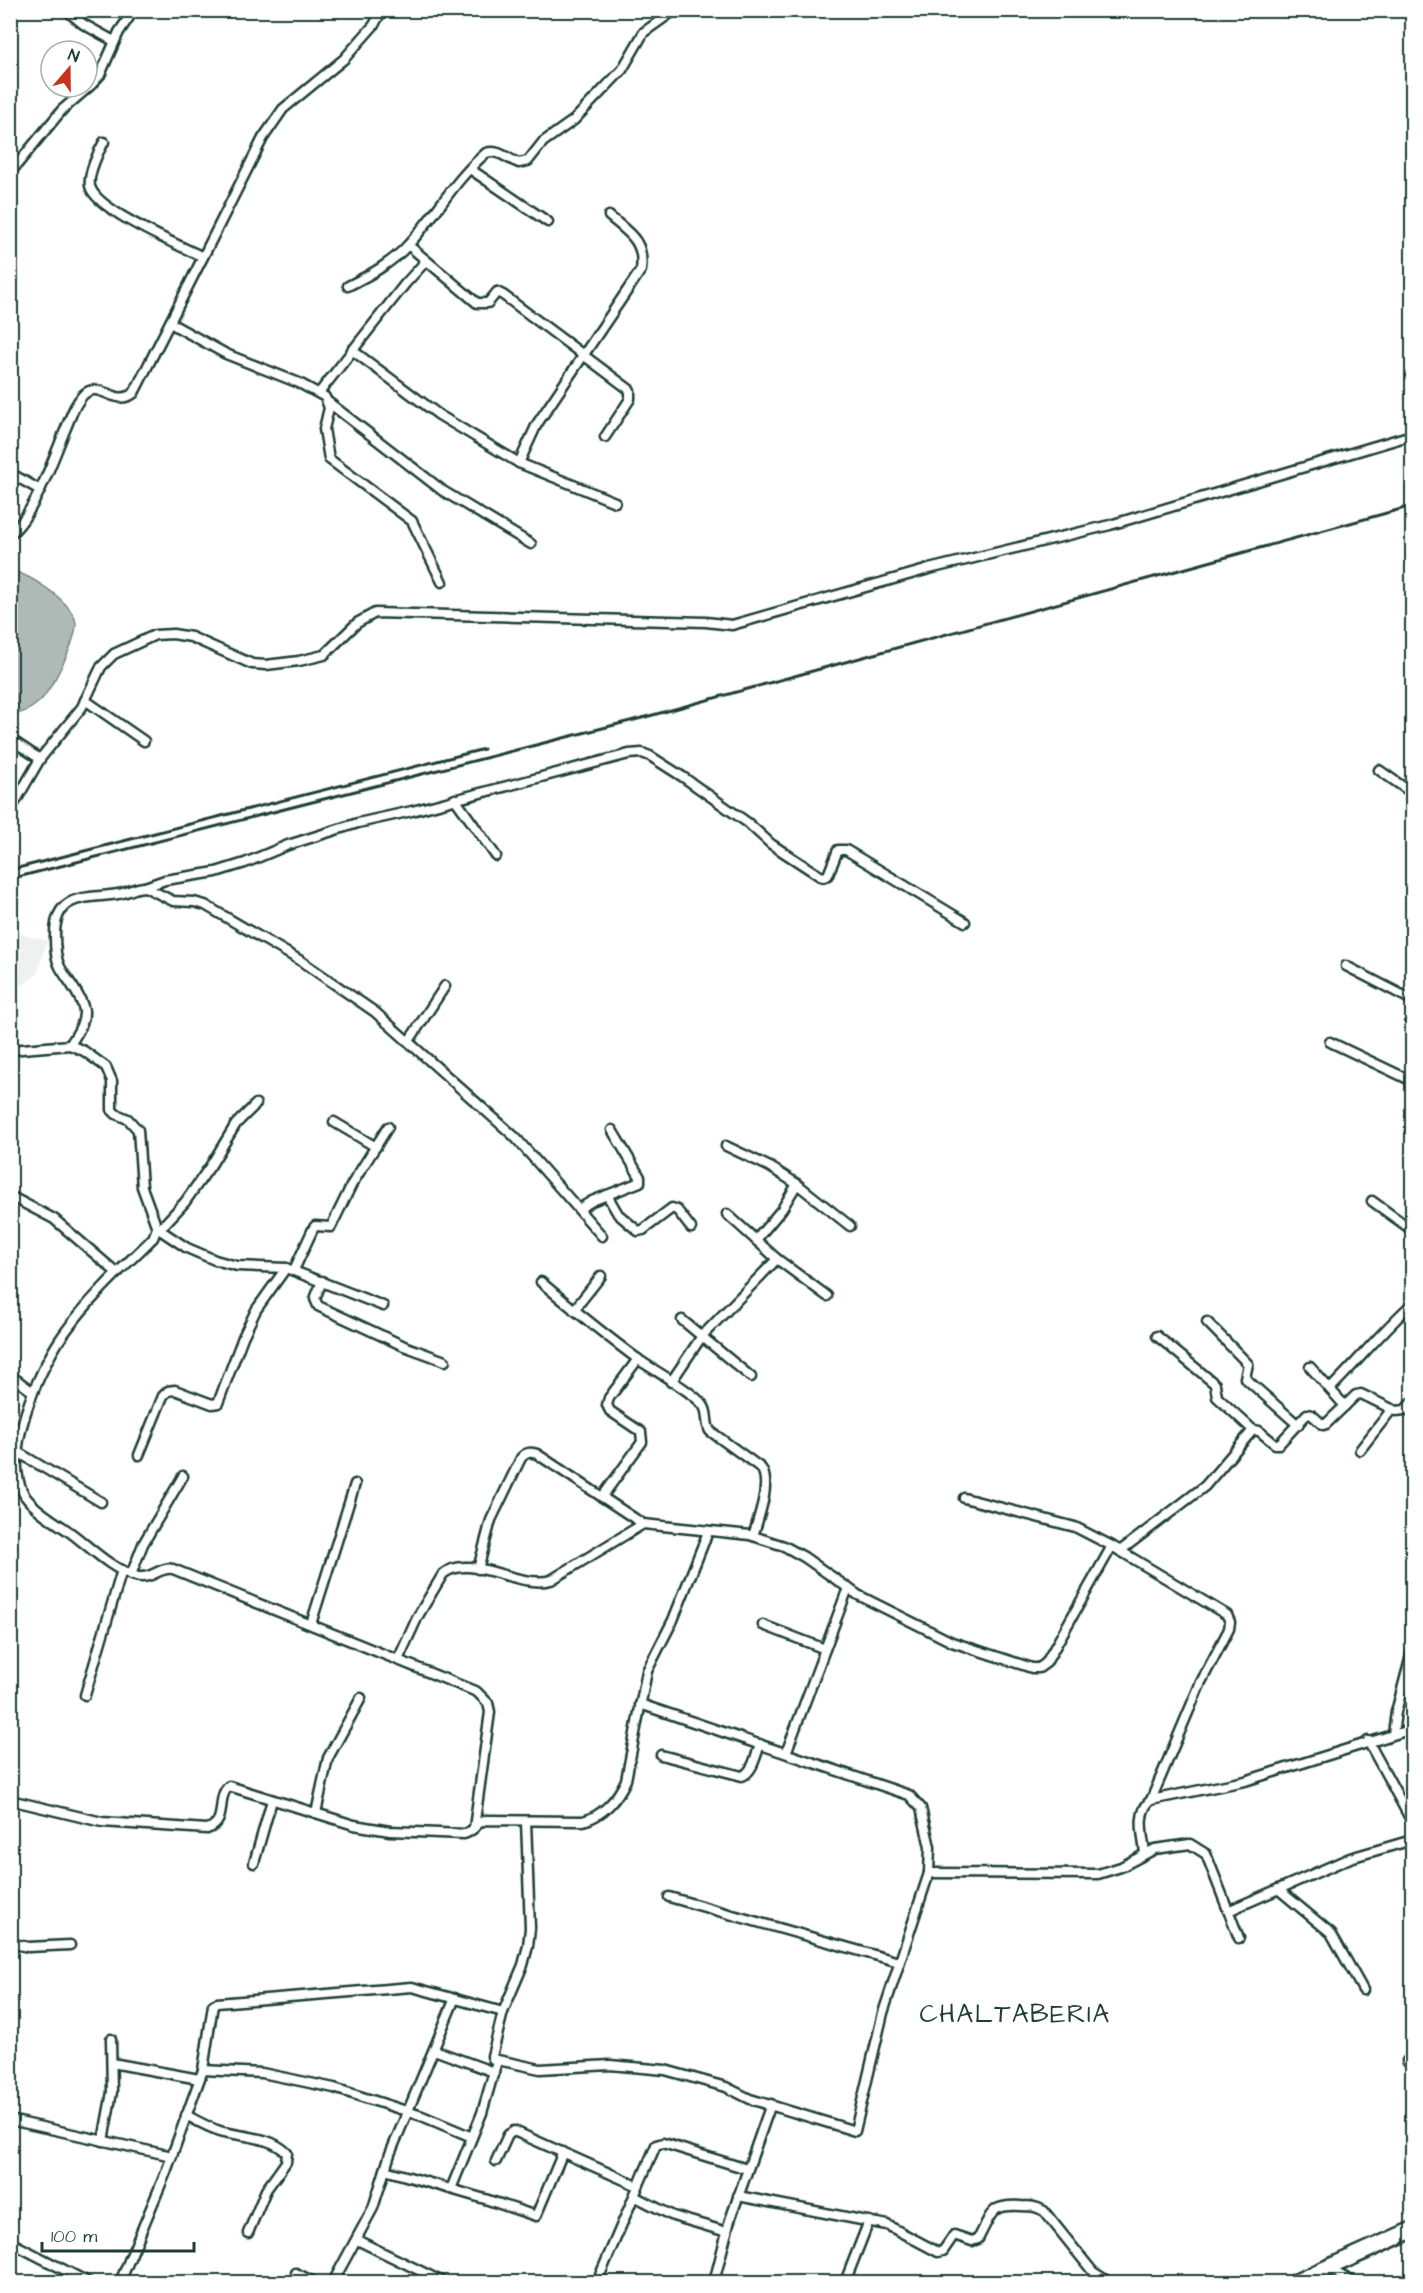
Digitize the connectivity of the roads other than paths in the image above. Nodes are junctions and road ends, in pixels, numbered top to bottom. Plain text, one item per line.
1 (66, 10) edge
2 (134, 10) edge
3 (382, 10) edge
4 (675, 10) edge
5 (114, 41) junction
6 (104, 142) dead end
7 (12, 167) edge
8 (470, 169) junction
9 (609, 216) dead end
10 (549, 222) dead end
11 (408, 245) junction
12 (203, 257) junction
13 (425, 262) junction
14 (348, 286) dead end
15 (170, 323) junction
16 (352, 350) junction
17 (584, 356) junction
18 (319, 393) junction
19 (328, 402) junction
20 (1413, 435) edge
21 (605, 437) dead end
22 (519, 463) junction
23 (10, 473) edge
24 (40, 490) junction
25 (615, 502) dead end
26 (10, 534) edge
27 (531, 544) dead end
28 (442, 582) dead end
29 (85, 700) junction
30 (10, 739) edge
31 (144, 741) dead end
32 (40, 759) junction
33 (1379, 770) dead end
34 (1413, 793) edge
35 (455, 799) junction
36 (14, 804) dead end
37 (496, 856) dead end
38 (145, 887) junction
39 (965, 922) dead end
40 (1346, 966) dead end
41 (445, 986) dead end
42 (1413, 1000) edge
43 (409, 1041) junction
44 (1330, 1042) dead end
45 (70, 1045) junction
46 (10, 1050) edge
47 (1413, 1081) edge
48 (255, 1104) dead end
49 (334, 1122) dead end
50 (388, 1127) dead end
51 (612, 1130) dead end
52 (726, 1146) dead end
53 (376, 1147) junction
54 (797, 1184) junction
55 (607, 1195) junction
56 (10, 1196) edge
57 (1372, 1201) dead end
58 (579, 1209) junction
59 (727, 1214) dead end
60 (850, 1226) dead end
61 (692, 1228) dead end
62 (158, 1229) junction
63 (1413, 1230) edge
64 (602, 1236) dead end
65 (756, 1240) junction
66 (777, 1259) junction
67 (290, 1269) junction
68 (117, 1273) junction
69 (601, 1276) dead end
70 (322, 1281) junction
71 (541, 1282) dead end
72 (827, 1296) dead end
73 (1413, 1304) edge
74 (383, 1306) dead end
75 (574, 1310) junction
76 (682, 1320) dead end
77 (1207, 1322) dead end
78 (702, 1336) junction
79 (1157, 1336) dead end
80 (638, 1359) junction
81 (445, 1361) dead end
82 (1310, 1367) dead end
83 (10, 1375) edge
84 (752, 1377) dead end
85 (671, 1382) junction
86 (1330, 1389) junction
87 (33, 1392) junction
88 (1413, 1402) edge
89 (1345, 1406) junction
90 (1392, 1409) junction
91 (1298, 1425) junction
92 (1253, 1430) junction
93 (1360, 1450) dead end
94 (16, 1451) junction
95 (139, 1455) dead end
96 (183, 1476) dead end
97 (355, 1484) dead end
98 (602, 1497) junction
99 (964, 1498) dead end
100 (101, 1502) dead end
101 (643, 1524) junction
102 (708, 1532) junction
103 (753, 1536) junction
104 (1116, 1548) junction
105 (478, 1569) junction
106 (122, 1570) junction
107 (131, 1575) junction
108 (848, 1588) junction
109 (310, 1624) junction
110 (763, 1625) dead end
111 (825, 1649) junction
112 (1413, 1652) edge
113 (398, 1660) junction
114 (84, 1695) dead end
115 (361, 1698) dead end
116 (640, 1704) junction
117 (1413, 1729) edge
118 (1393, 1734) junction
119 (1368, 1741) junction
120 (760, 1744) junction
121 (786, 1753) junction
122 (662, 1755) dead end
123 (10, 1800) edge
124 (272, 1800) junction
125 (1151, 1800) junction
126 (316, 1813) junction
127 (526, 1821) junction
128 (1413, 1822) edge
129 (474, 1828) junction
130 (1413, 1840) edge
131 (1145, 1852) junction
132 (254, 1863) dead end
133 (929, 1873) junction
134 (1278, 1889) junction
135 (669, 1897) dead end
136 (1228, 1911) junction
137 (1239, 1938) dead end
138 (10, 1943) edge
139 (70, 1945) dead end
140 (899, 1962) junction
141 (1363, 1990) dead end
142 (455, 1998) junction
143 (503, 2012) junction
144 (111, 2039) dead end
145 (434, 2050) junction
146 (497, 2061) junction
147 (112, 2063) junction
148 (494, 2072) junction
149 (201, 2075) junction
150 (771, 2104) junction
151 (409, 2111) junction
152 (186, 2115) junction
153 (10, 2120) edge
154 (472, 2137) junction
155 (103, 2141) junction
156 (563, 2152) junction
157 (172, 2156) junction
158 (496, 2161) dead end
159 (747, 2169) junction
160 (385, 2170) junction
161 (638, 2186) junction
162 (452, 2189) junction
163 (634, 2196) junction
164 (738, 2196) junction
165 (869, 2221) junction
166 (1413, 2230) edge
167 (727, 2232) junction
168 (249, 2234) dead end
169 (357, 2241) junction
170 (10, 2242) edge
171 (1328, 2268) junction
172 (296, 2273) dead end
173 (88, 2283) edge
174 (120, 2283) edge
175 (314, 2283) edge
176 (333, 2283) edge
177 (443, 2283) edge
178 (597, 2283) edge
179 (714, 2283) edge
180 (845, 2283) edge
181 (1109, 2283) edge
182 (1296, 2283) edge
183 (1353, 2283) edge

1 - 5 street
2 - 5 street
3 - 12 street
4 - 8 street
5 - 7 street
6 - 12 street
8 - 10 street
8 - 11 street
9 - 17 street
11 - 13 street
11 - 14 street
12 - 15 street
13 - 16 street
13 - 17 street
15 - 18 street
15 - 24 street
16 - 18 street
16 - 22 street
17 - 21 street
17 - 22 street
18 - 19 street
19 - 27 street
19 - 28 street
20 - 29 street
22 - 25 street
23 - 24 street
24 - 26 street
29 - 31 street
29 - 32 street
30 - 32 street
32 - 36 street
33 - 34 street
35 - 37 street
35 - 38 street
35 - 39 street
38 - 43 street
38 - 45 street
40 - 42 street
41 - 43 street
43 - 58 street
44 - 47 street
45 - 46 street
45 - 62 street
48 - 62 street
49 - 53 street
50 - 53 street
51 - 55 street
52 - 54 street
53 - 67 street
54 - 60 street
54 - 65 street
55 - 58 street
55 - 61 street
56 - 68 street
57 - 63 street
58 - 64 street
59 - 65 street
62 - 67 street
62 - 68 street
65 - 66 street
66 - 72 street
66 - 78 street
67 - 70 street
67 - 95 street
68 - 87 street
69 - 75 street
70 - 74 street
70 - 81 street
71 - 75 street
73 - 86 street
75 - 80 street
76 - 78 street
77 - 91 street
78 - 84 street
78 - 85 street
79 - 92 street
80 - 85 street
80 - 98 street
82 - 86 street
83 - 87 street
85 - 103 street
86 - 89 street
87 - 94 street
88 - 90 street
89 - 90 street
89 - 91 street
90 - 93 street
91 - 92 street
92 - 104 street
94 - 100 street
94 - 106 street
96 - 107 street
97 - 109 street
98 - 101 street
98 - 105 street
99 - 104 street
101 - 102 street
101 - 105 street
102 - 103 street
102 - 116 street
103 - 108 street
104 - 108 street
104 - 125 street
105 - 113 street
106 - 107 street
106 - 114 street
107 - 109 street
108 - 111 street
109 - 113 street
110 - 111 street
111 - 121 street
112 - 118 street
113 - 129 street
115 - 126 street
116 - 120 street
116 - 127 street
117 - 118 street
118 - 119 street
119 - 125 street
119 - 128 street
120 - 121 street
120 - 122 street
121 - 133 street
123 - 124 street
124 - 126 street
124 - 132 street
125 - 131 street
126 - 129 street
127 - 129 street
127 - 143 street
130 - 134 street
131 - 133 street
131 - 136 street
133 - 140 street
134 - 136 street
134 - 141 street
135 - 140 street
136 - 137 street
138 - 139 street
140 - 150 street
142 - 143 street
142 - 145 street
142 - 149 street
143 - 146 street
144 - 147 street
145 - 148 street
145 - 151 street
146 - 148 street
146 - 150 street
147 - 149 street
147 - 155 street
148 - 154 street
149 - 151 street
149 - 152 street
150 - 159 street
151 - 154 street
151 - 160 street
152 - 157 street
152 - 168 street
153 - 155 street
154 - 162 street
155 - 157 street
156 - 158 street
156 - 161 street
156 - 162 street
157 - 174 street
159 - 161 street
159 - 164 street
160 - 162 street
160 - 169 street
161 - 163 street
163 - 167 street
163 - 178 street
164 - 165 street
164 - 167 street
165 - 180 street
165 - 181 street
166 - 171 highway
167 - 179 street
169 - 176 street
169 - 177 street
170 - 173 street
171 - 182 highway
171 - 183 street
172 - 175 street

